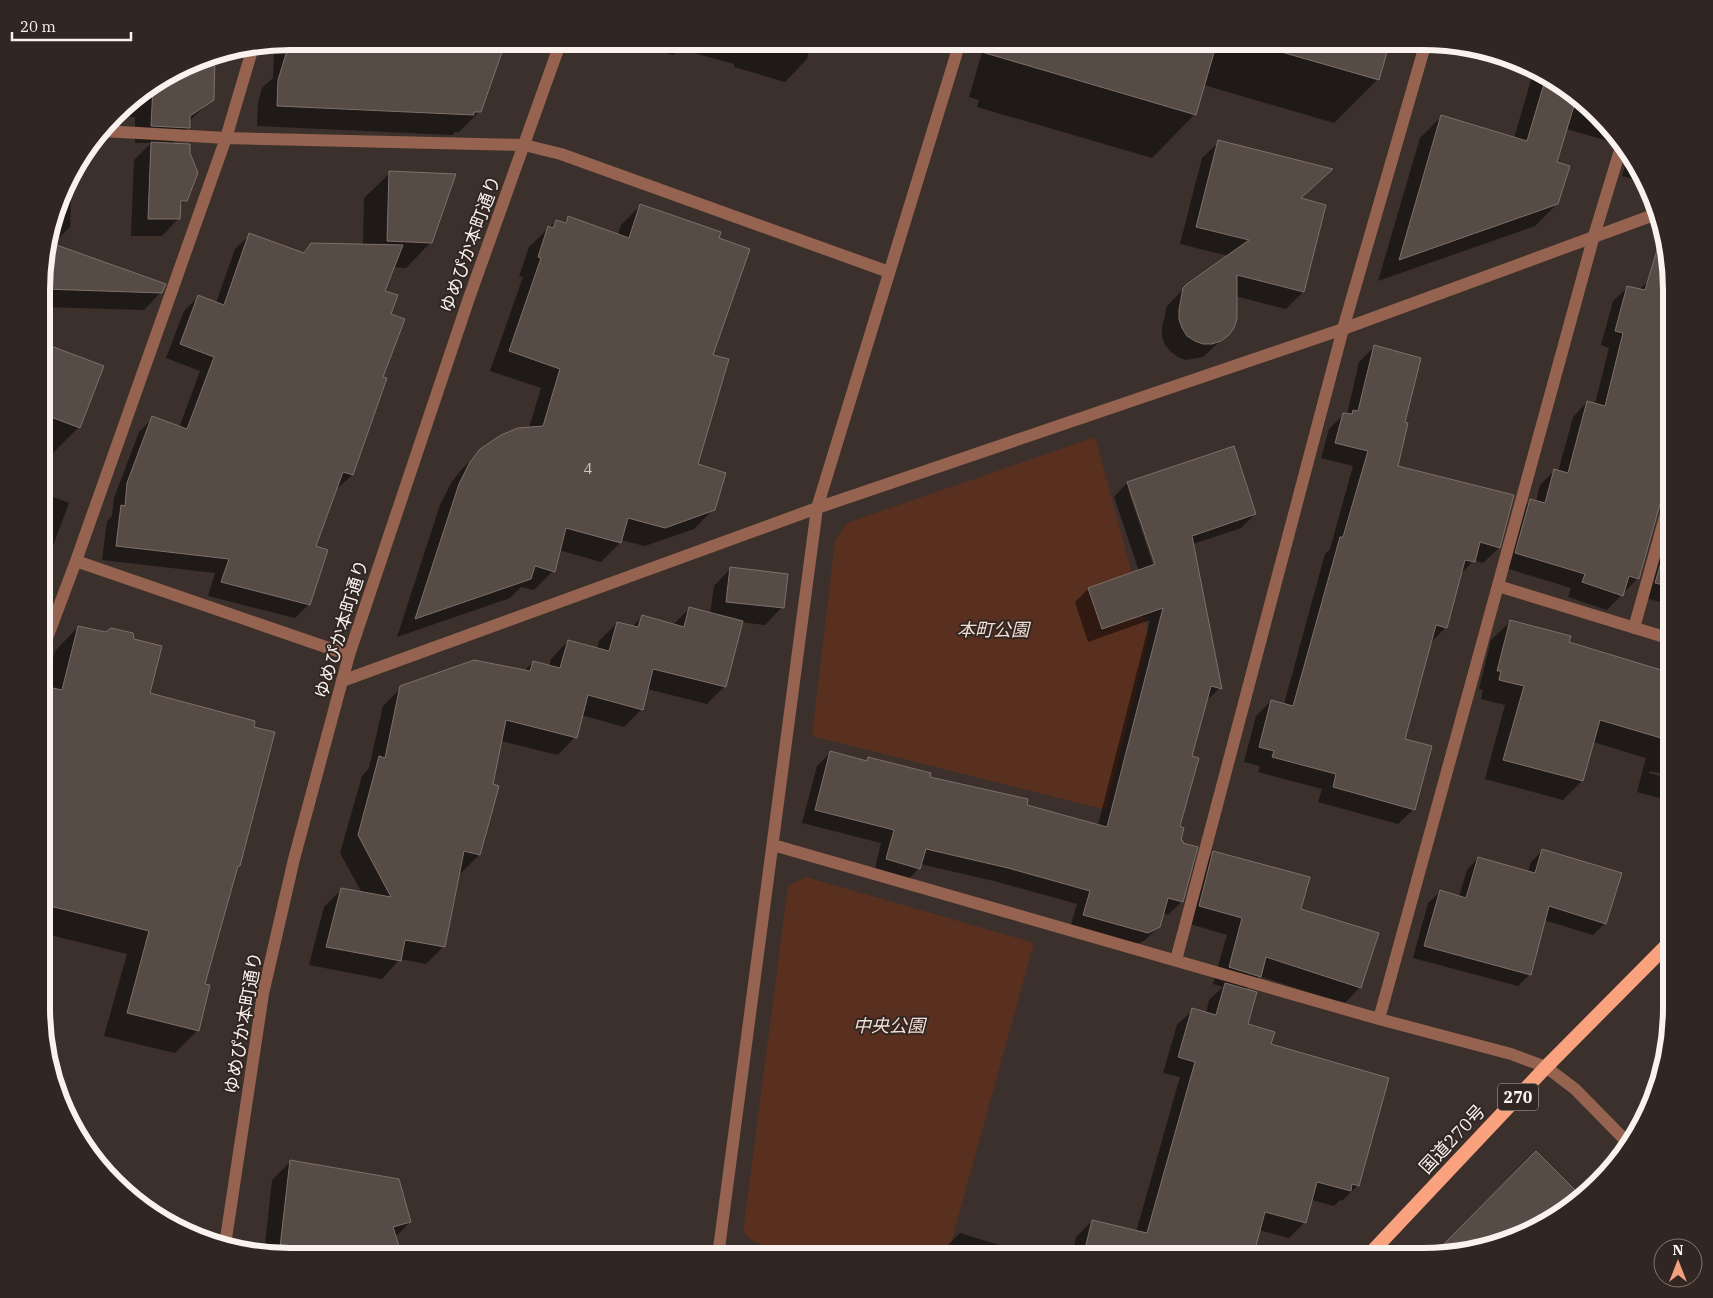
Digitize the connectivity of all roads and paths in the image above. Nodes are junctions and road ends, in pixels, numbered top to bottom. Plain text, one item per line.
1 (558, 50) edge
2 (958, 50) edge
3 (1424, 50) edge
4 (251, 53) edge
5 (110, 131) edge
6 (226, 138) junction
7 (524, 145) junction
8 (1620, 152) edge
9 (1651, 217) edge
10 (1593, 239) junction
11 (889, 272) junction
12 (1343, 329) junction
13 (817, 508) junction
14 (1663, 524) edge
15 (76, 561) junction
16 (1498, 586) junction
17 (1634, 628) junction
18 (50, 630) edge
19 (1663, 636) edge
20 (349, 656) junction
21 (342, 680) junction
22 (773, 845) junction
23 (1663, 949) edge
24 (1176, 960) junction
25 (1379, 1019) junction
26 (1546, 1067) junction
27 (1624, 1139) edge
28 (226, 1239) edge
29 (720, 1248) edge
30 (1375, 1248) edge

1 - 7 street, ゆめぴか本町通り
2 - 11 street
3 - 12 street
4 - 6 street
5 - 6 street
6 - 7 street
6 - 15 street
7 - 11 street
7 - 20 street, ゆめぴか本町通り
8 - 10 street
9 - 10 street
10 - 12 street
10 - 16 street
11 - 13 street
12 - 13 street
12 - 24 street
13 - 21 street
13 - 22 street
14 - 17 street
15 - 18 street
15 - 20 street
16 - 17 street
16 - 25 street
17 - 19 street
20 - 21 street, ゆめぴか本町通り
21 - 28 street, ゆめぴか本町通り
22 - 24 street
22 - 29 street
23 - 26 highway, 国道270号 / 270
24 - 25 street
25 - 26 street
26 - 27 street
26 - 30 highway, 国道270号 / 270

